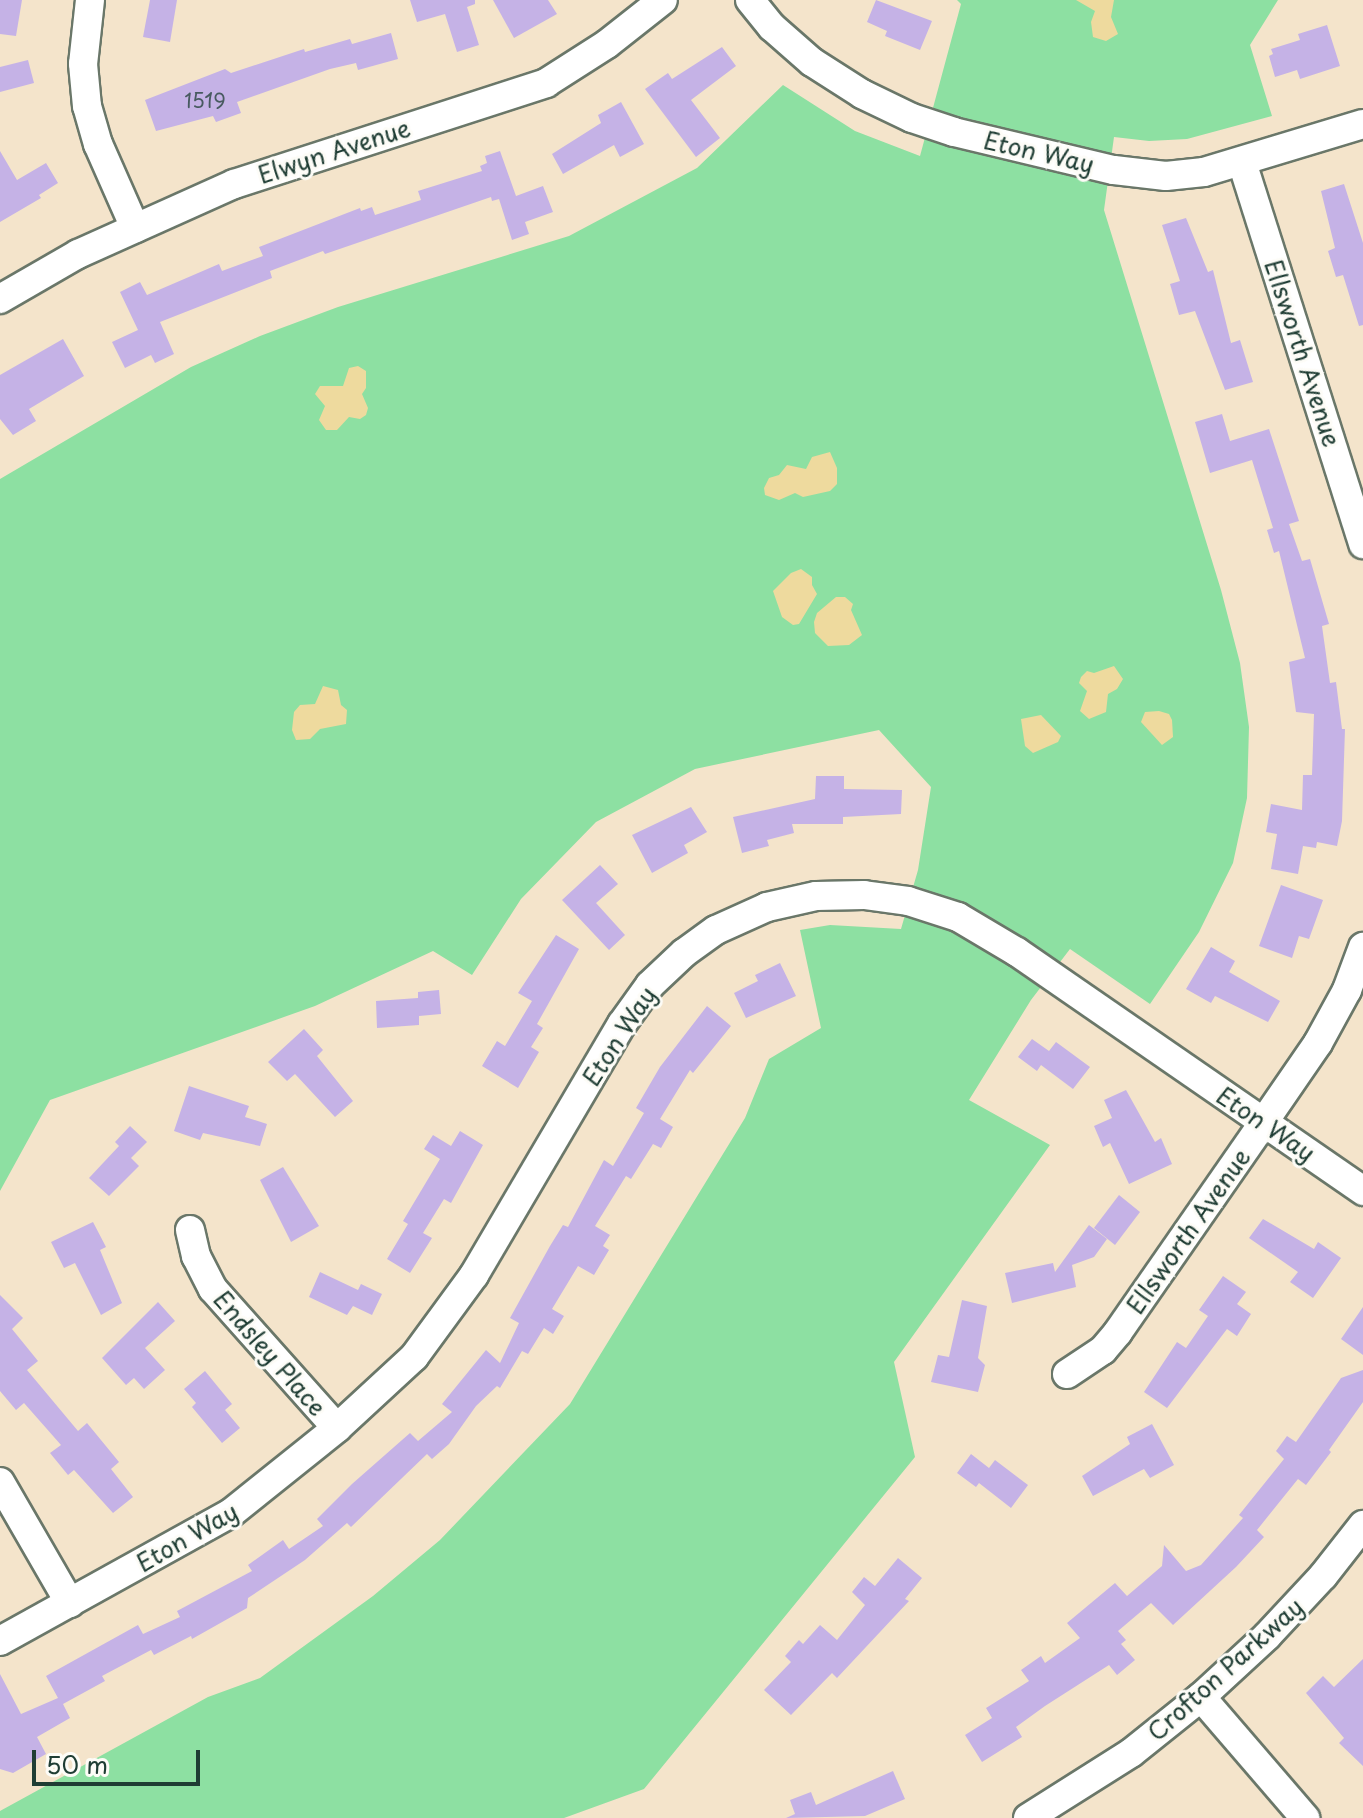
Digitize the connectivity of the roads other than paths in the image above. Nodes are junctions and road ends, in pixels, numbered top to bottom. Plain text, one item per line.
1 (90, 0) edge
2 (663, 0) edge
3 (750, 0) edge
4 (1363, 124) edge
5 (1242, 162) junction
6 (135, 228) junction
7 (0, 299) edge
8 (1363, 544) edge
9 (1363, 947) edge
10 (1263, 1123) junction
11 (1363, 1191) edge
12 (190, 1230) dead end
13 (1067, 1374) dead end
14 (337, 1428) junction
15 (0, 1482) edge
16 (1363, 1525) edge
17 (70, 1603) junction
18 (0, 1641) edge
19 (1201, 1697) junction
20 (1028, 1818) edge
21 (1305, 1818) edge

1 - 6 street
2 - 6 street, Elwyn Avenue
3 - 5 street, Eton Way
4 - 5 street, Eton Way
5 - 8 street, Ellsworth Avenue
6 - 7 street, Elwyn Avenue
9 - 10 street, Ellsworth Avenue
10 - 11 street, Eton Way
10 - 13 street, Ellsworth Avenue
10 - 14 street, Eton Way
12 - 14 street, Endsley Place
14 - 17 street, Eton Way
15 - 17 street
16 - 19 street, Crofton Parkway
17 - 18 street, Eton Way
19 - 20 street, Crofton Parkway
19 - 21 street

